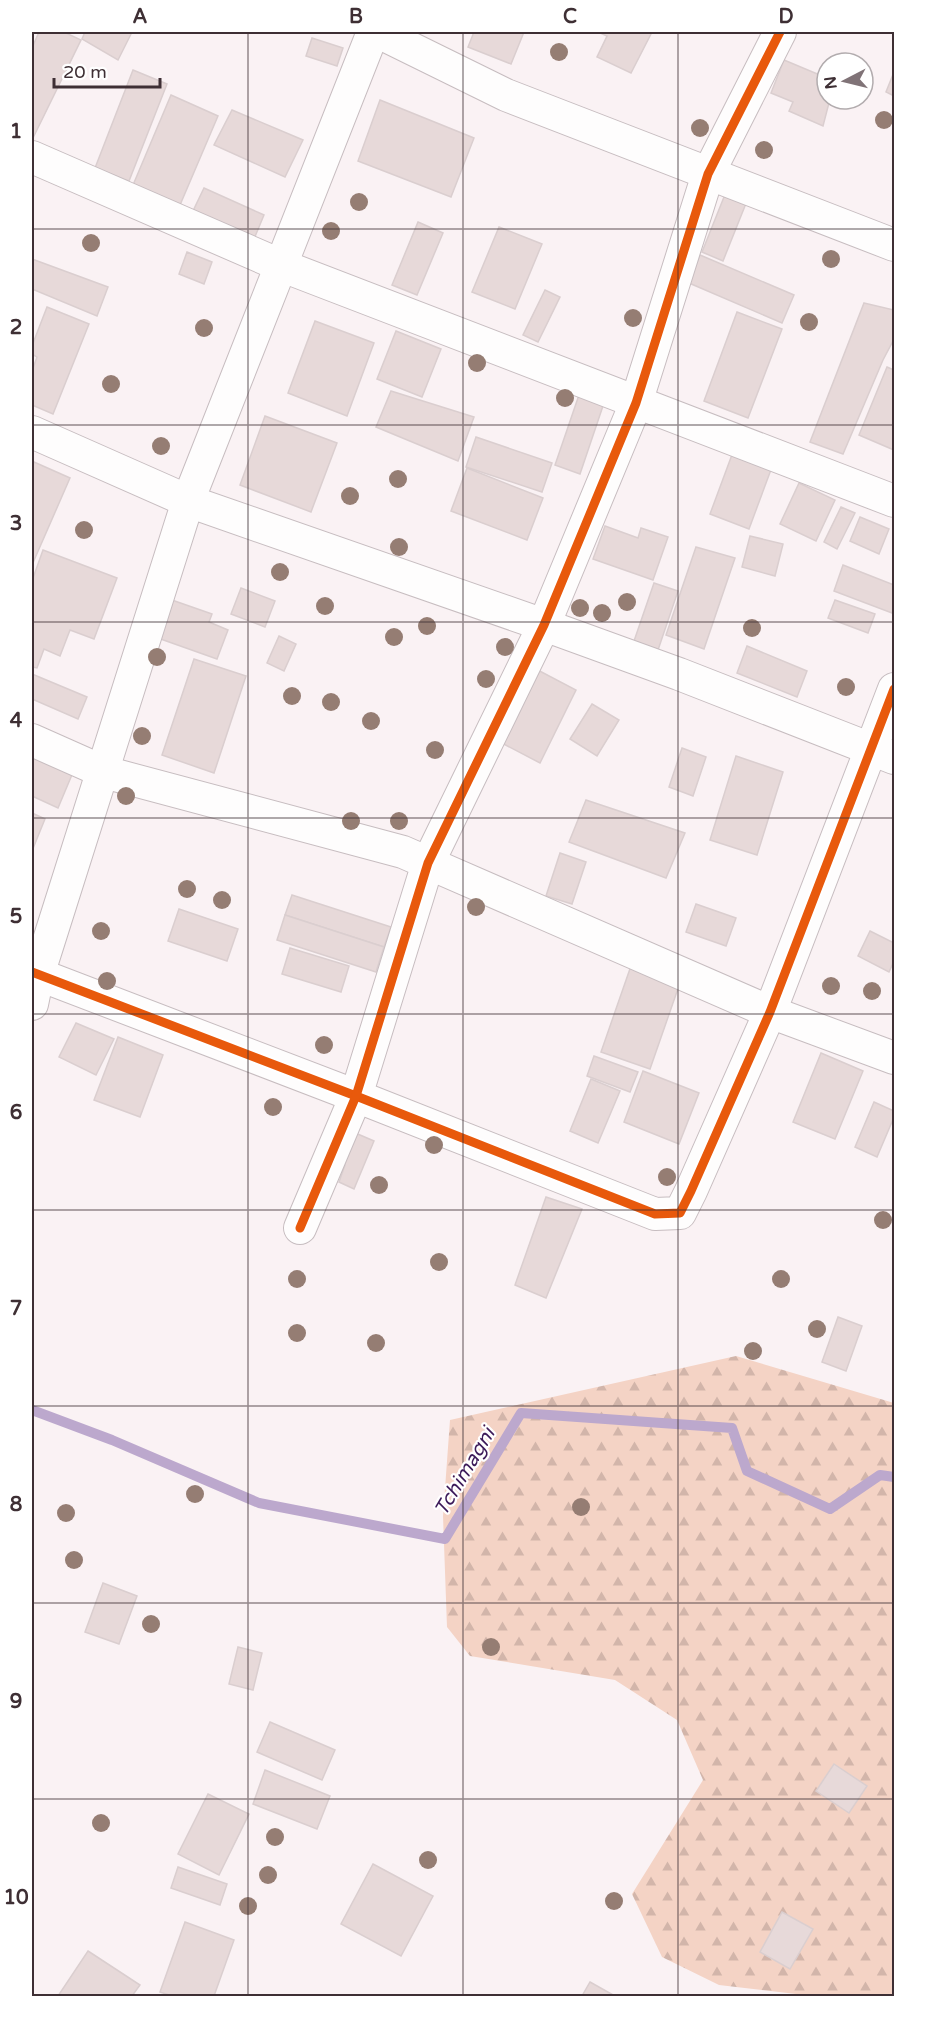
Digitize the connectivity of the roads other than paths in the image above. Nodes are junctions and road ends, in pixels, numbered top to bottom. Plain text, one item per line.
1 (373, 32) edge
2 (378, 32) edge
3 (780, 32) edge
4 (32, 157) edge
5 (708, 174) junction
6 (894, 245) edge
7 (280, 265) junction
8 (636, 403) junction
9 (32, 432) edge
10 (188, 501) junction
11 (894, 501) edge
12 (544, 625) junction
13 (894, 689) edge
14 (32, 740) edge
15 (883, 754) edge
16 (104, 772) junction
17 (428, 862) junction
18 (34, 984) edge
19 (770, 1012) junction
20 (894, 1058) edge
21 (356, 1096) junction
22 (300, 1228) dead end

1 - 7 street
2 - 5 street
3 - 5 street
4 - 7 street
5 - 6 street
5 - 8 street
7 - 8 street
7 - 10 street
8 - 11 street
8 - 12 street
9 - 10 street
10 - 12 street
10 - 16 street
12 - 15 street
12 - 17 street
13 - 15 street
14 - 16 street
15 - 19 street
16 - 17 street
16 - 18 street
17 - 19 street
17 - 21 street
18 - 21 street
19 - 20 street
19 - 21 street
21 - 22 street

